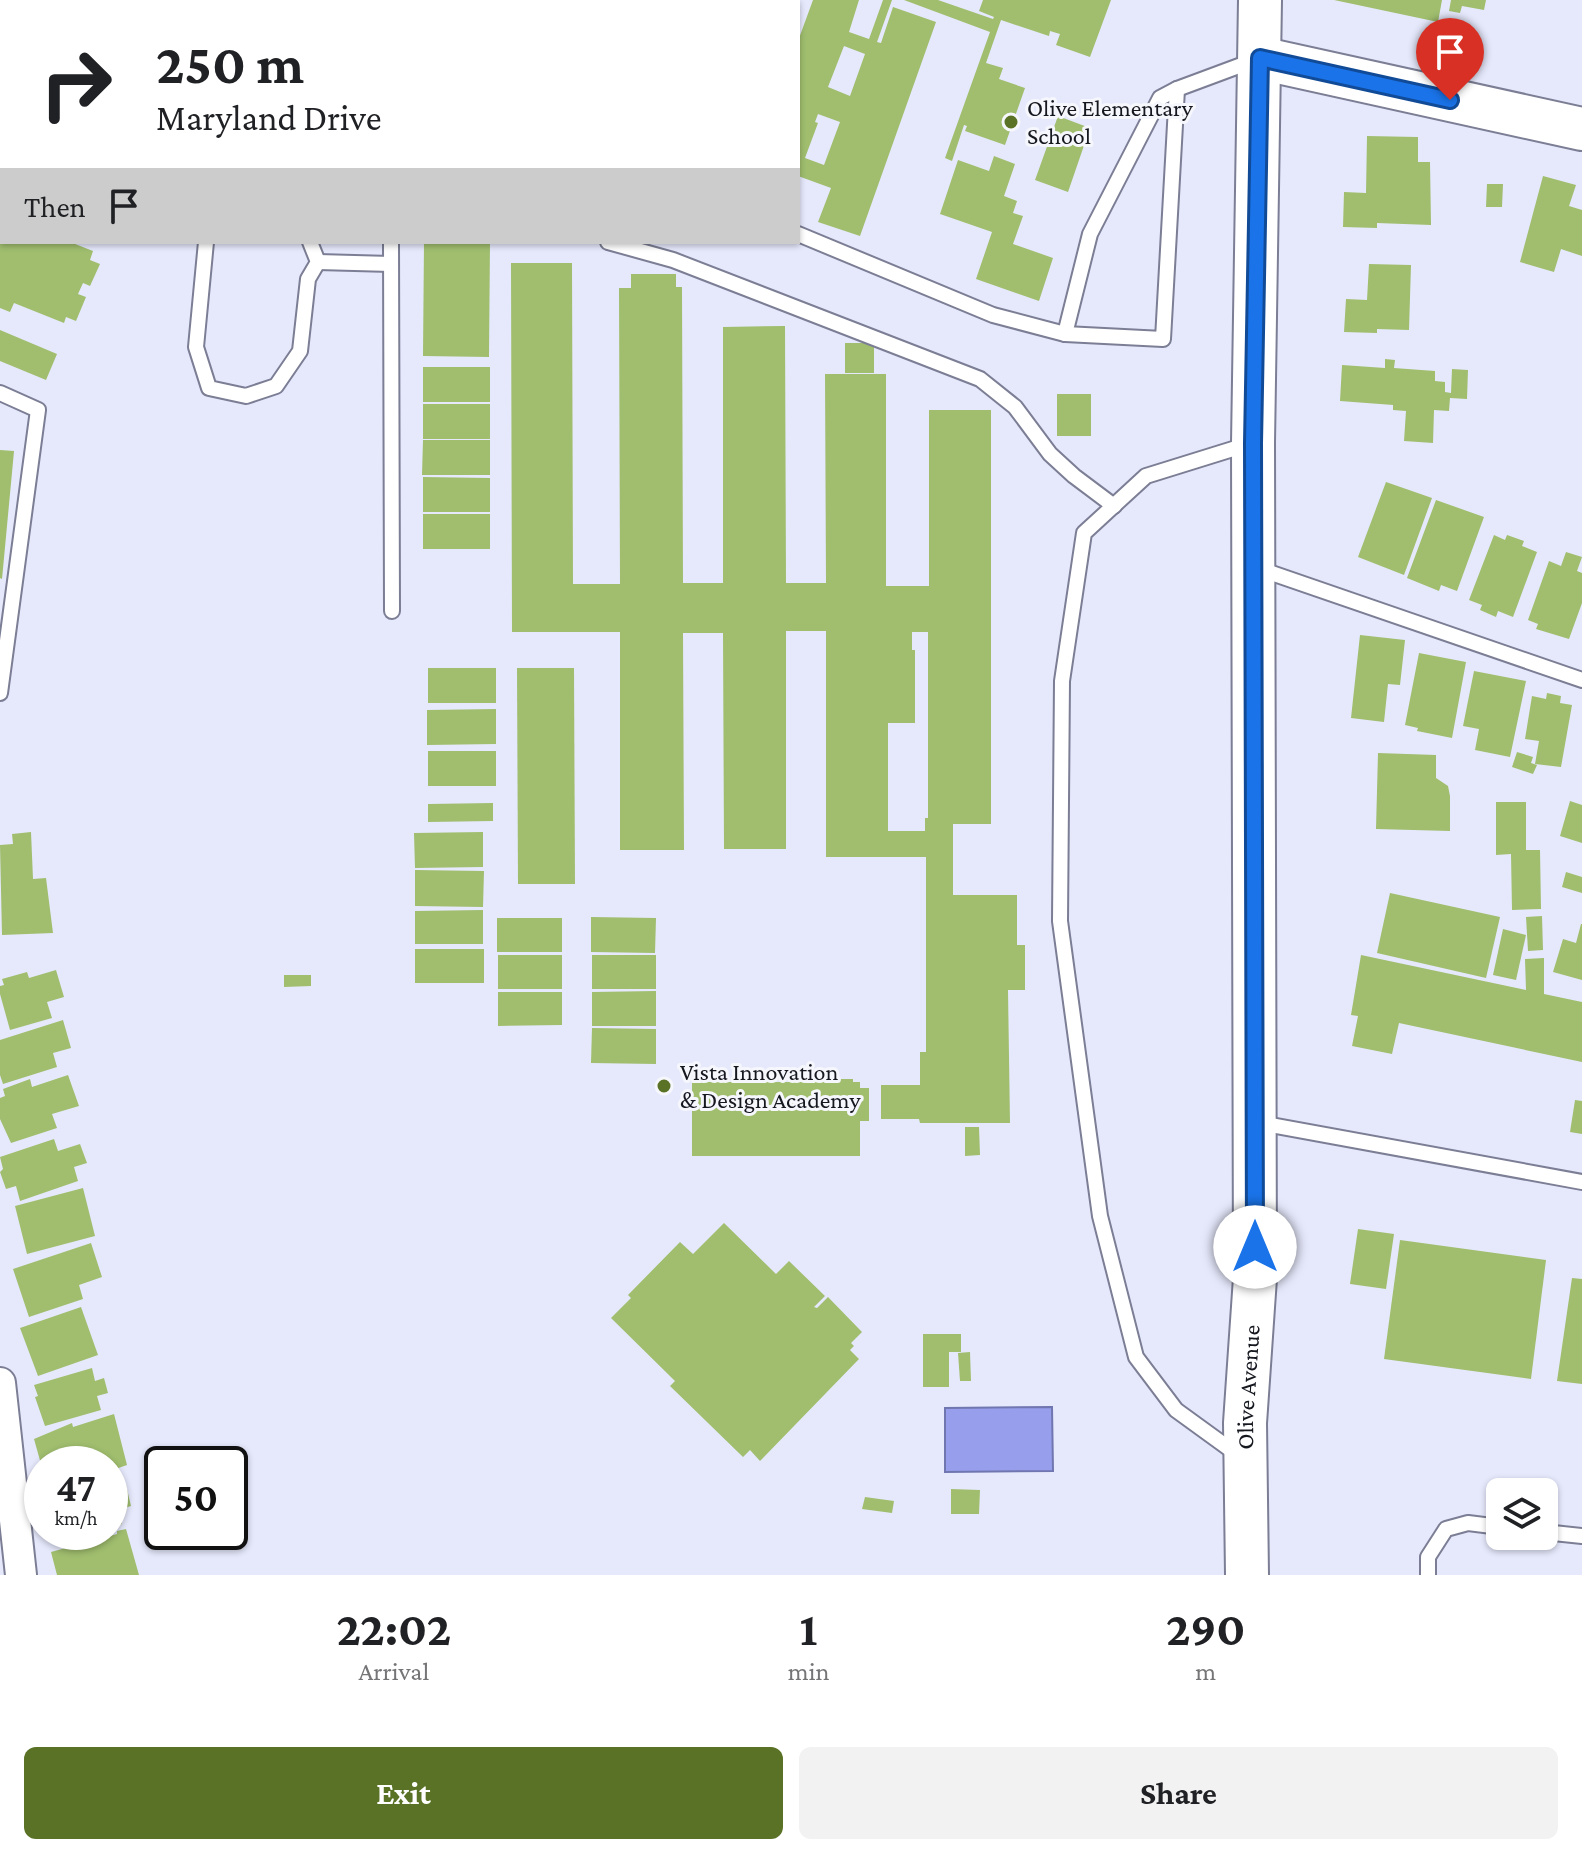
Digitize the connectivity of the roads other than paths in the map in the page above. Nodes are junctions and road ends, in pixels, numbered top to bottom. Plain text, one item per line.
1 (1260, 0) edge
2 (1260, 58) junction
3 (1177, 89) junction
4 (1582, 129) edge
5 (800, 235) edge
6 (206, 244) edge
7 (311, 244) edge
8 (391, 244) edge
9 (615, 244) edge
10 (318, 262) junction
11 (391, 264) junction
12 (1065, 334) junction
13 (0, 393) edge
14 (1253, 443) junction
15 (1114, 506) junction
16 (1253, 567) junction
17 (392, 611) dead end
18 (1582, 680) edge
19 (0, 693) edge
20 (1255, 1122) junction
21 (1582, 1182) edge
22 (0, 1383) edge
23 (1245, 1460) junction
24 (1486, 1525) edge
25 (1558, 1533) edge
26 (1582, 1536) edge
27 (21, 1575) edge
28 (1247, 1575) edge
29 (1428, 1575) edge

1 - 2 main road, Olive Avenue
2 - 3 lane
2 - 4 main road
2 - 14 main road, Olive Avenue
3 - 12 lane
3 - 12 lane
5 - 12 lane
6 - 10 lane
7 - 10 lane
8 - 11 lane
9 - 15 lane
10 - 11 lane
11 - 17 lane
13 - 19 lane
14 - 15 lane
14 - 16 main road, Olive Avenue
15 - 23 lane
16 - 18 lane
16 - 20 main road, Olive Avenue
20 - 21 lane
20 - 23 main road, Olive Avenue
22 - 27 street
23 - 28 main road, Olive Avenue
24 - 29 lane
25 - 26 lane

